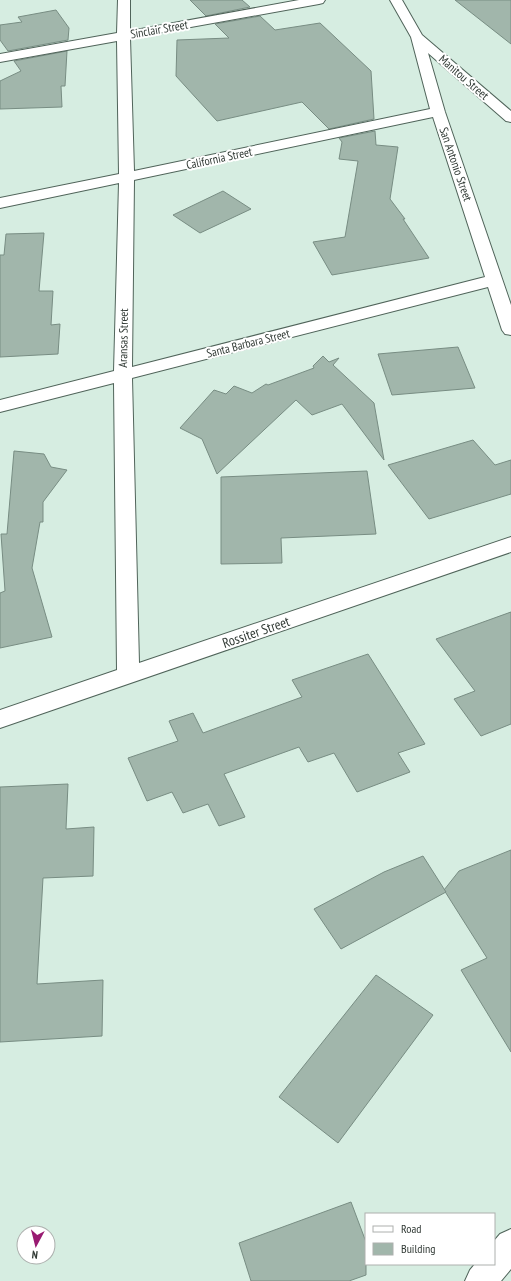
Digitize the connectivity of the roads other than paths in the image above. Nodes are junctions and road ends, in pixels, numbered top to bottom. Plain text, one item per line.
1 (124, 0) edge
2 (319, 0) edge
3 (396, 0) edge
4 (123, 35) junction
5 (417, 37) junction
6 (0, 58) edge
7 (438, 112) junction
8 (511, 118) edge
9 (127, 178) junction
10 (0, 203) edge
11 (495, 280) junction
12 (511, 330) edge
13 (123, 375) junction
14 (0, 406) edge
15 (511, 544) edge
16 (128, 676) junction
17 (0, 720) edge
18 (511, 1245) edge
19 (495, 1264) edge
20 (494, 1265) edge
21 (481, 1281) edge

1 - 4 street, Aransas Street
2 - 4 street, Sinclair Street
3 - 5 street, San Antonio Street
4 - 6 street, Sinclair Street
4 - 9 street, Aransas Street
5 - 7 street, San Antonio Street
5 - 8 street, Manitou Street
7 - 9 street, California Street
7 - 11 street, San Antonio Street
9 - 10 street, California Street
9 - 13 street, Aransas Street
11 - 12 street, San Antonio Street
11 - 13 street, Santa Barbara Street
13 - 14 street, Santa Barbara Street
13 - 16 street, Aransas Street
15 - 16 street, Rossiter Street
16 - 17 street, Rossiter Street
18 - 19 street
20 - 21 street

